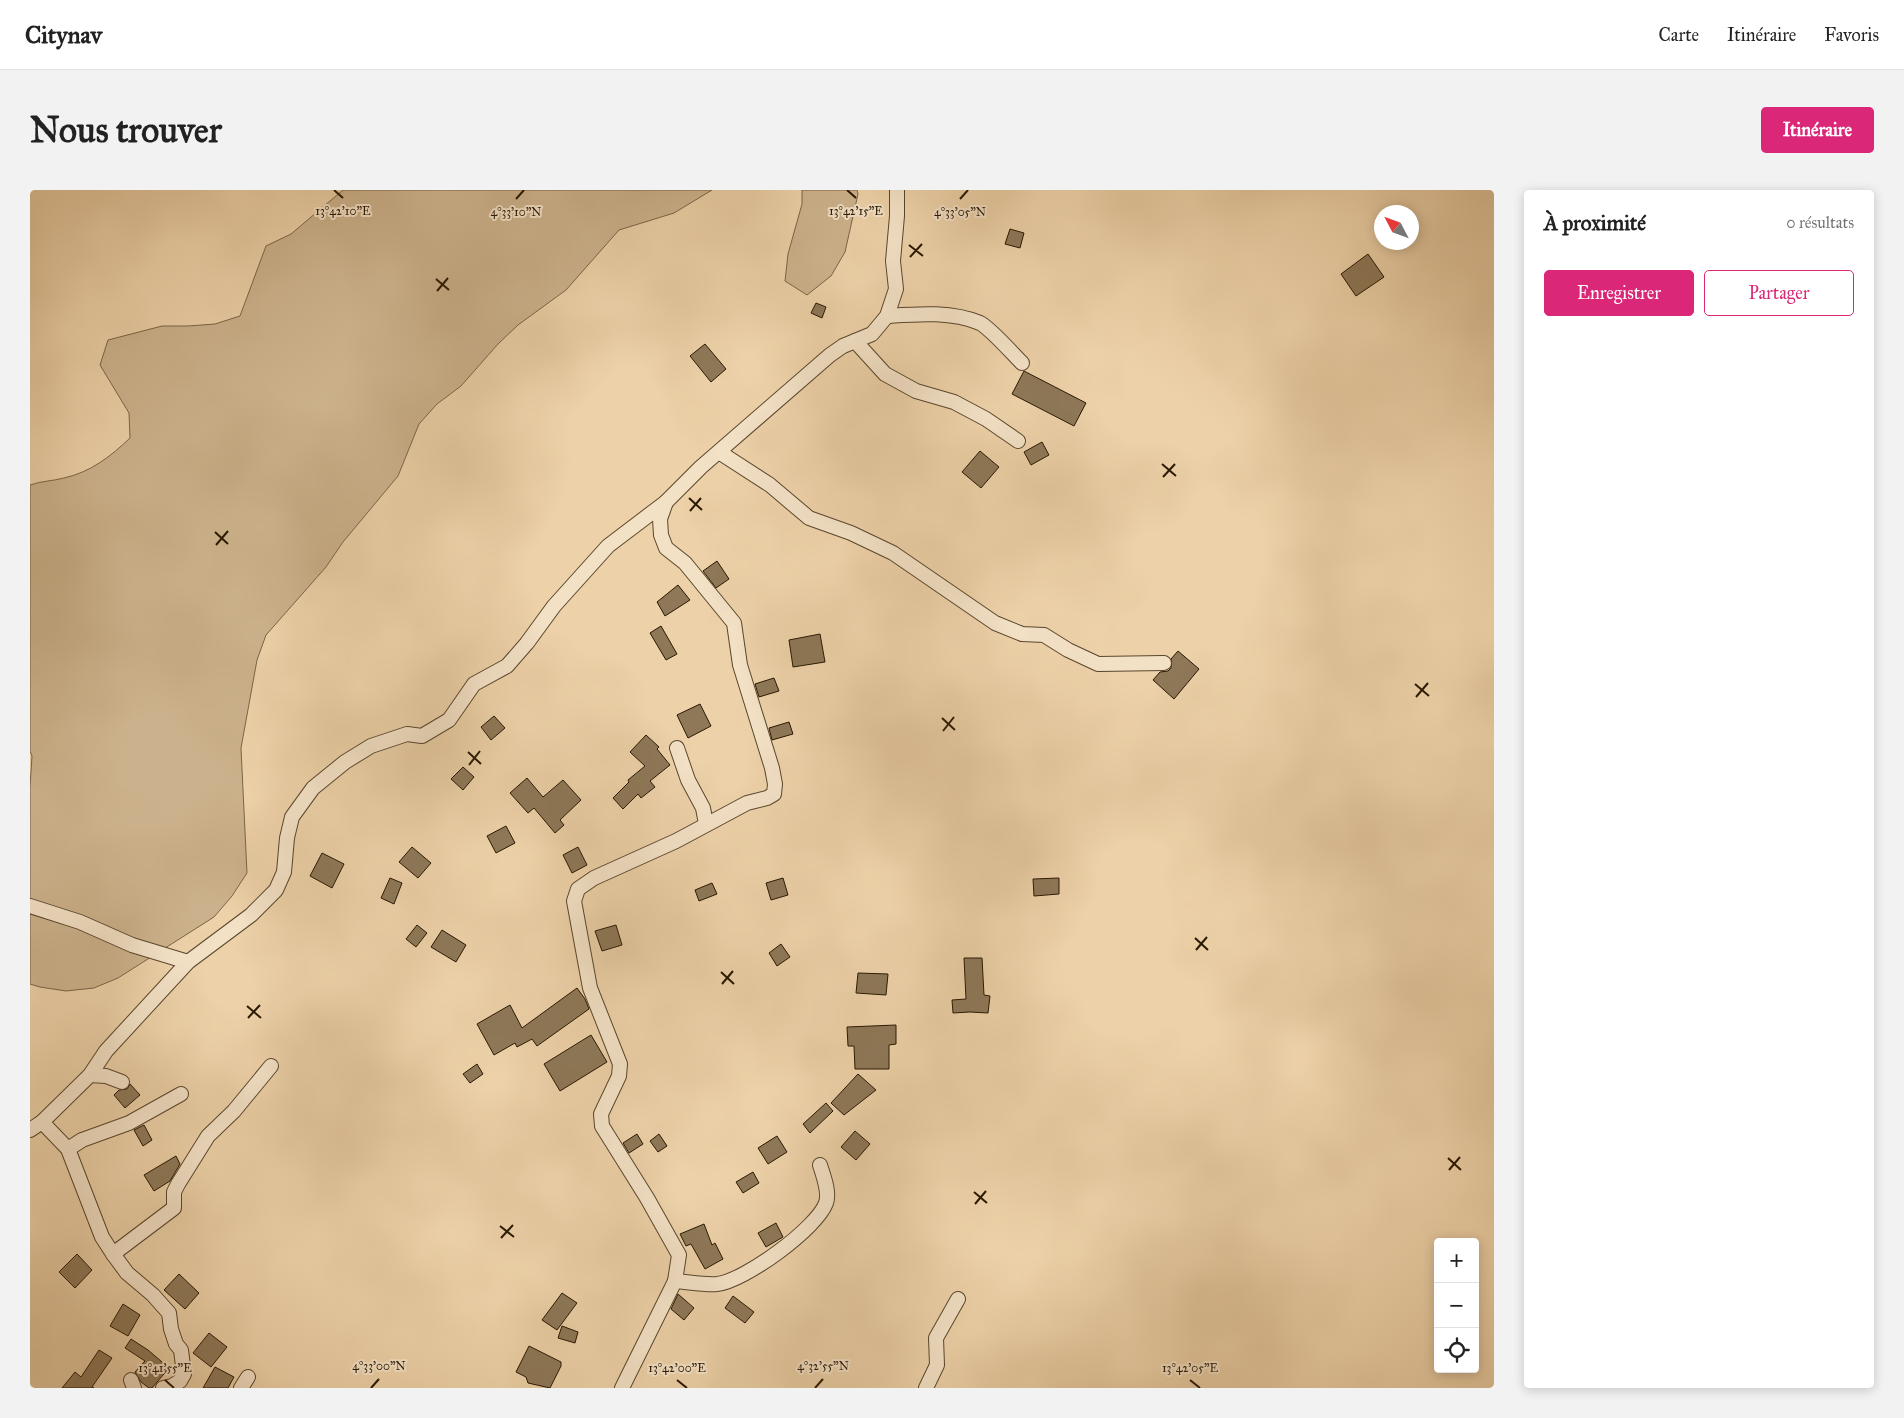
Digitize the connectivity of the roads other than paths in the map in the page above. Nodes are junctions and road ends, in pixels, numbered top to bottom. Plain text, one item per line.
1 (897, 190) edge
2 (887, 316) junction
3 (855, 341) junction
4 (1022, 363) dead end
5 (1018, 441) dead end
6 (719, 452) junction
7 (666, 502) junction
8 (1164, 663) dead end
9 (677, 748) dead end
10 (706, 824) junction
11 (30, 906) edge
12 (188, 962) junction
13 (272, 1066) dead end
14 (90, 1075) junction
15 (122, 1082) dead end
16 (181, 1094) dead end
17 (36, 1126) edge
18 (68, 1149) junction
19 (820, 1165) dead end
20 (113, 1254) junction
21 (675, 1281) junction
22 (958, 1299) dead end
23 (163, 1388) edge
24 (622, 1388) edge
25 (926, 1388) edge

1 - 2 street
2 - 3 street
2 - 4 street
3 - 5 street
3 - 6 street
6 - 7 street
6 - 8 street
7 - 10 street
7 - 12 street
9 - 10 street
10 - 21 street
11 - 12 street
12 - 14 street
13 - 20 street
14 - 15 street
14 - 17 street
16 - 18 street
17 - 18 street
18 - 20 street
19 - 21 street
20 - 23 street
21 - 24 street
22 - 25 street

